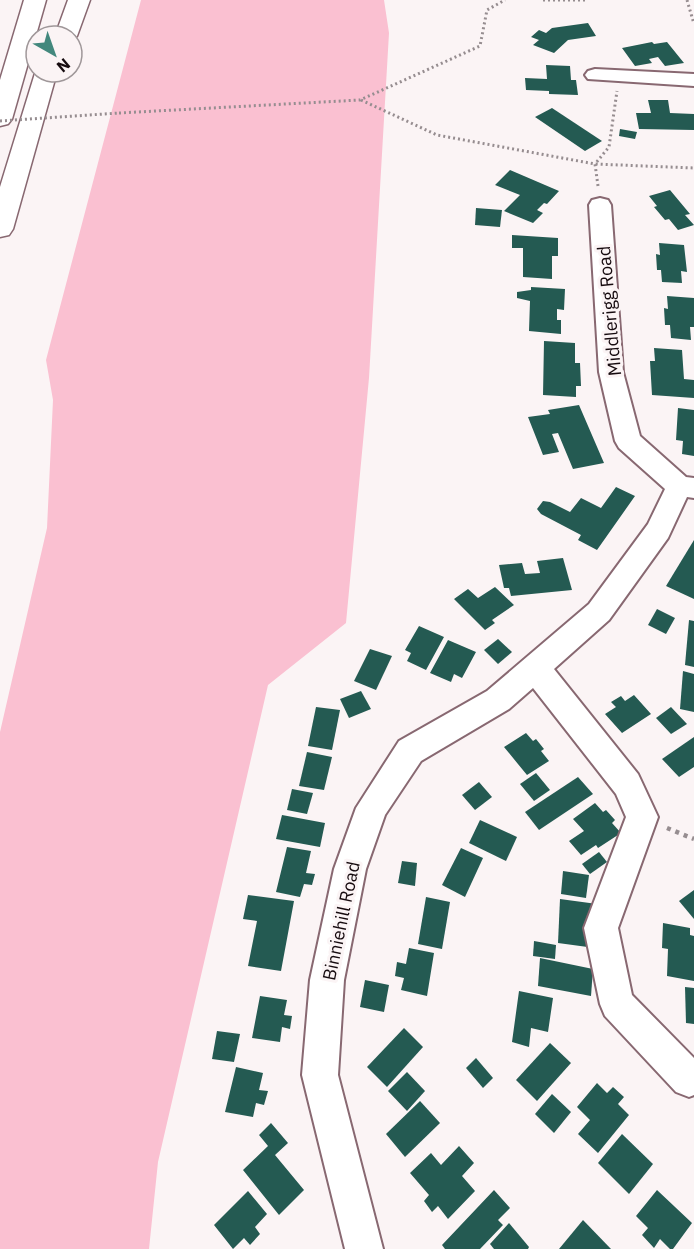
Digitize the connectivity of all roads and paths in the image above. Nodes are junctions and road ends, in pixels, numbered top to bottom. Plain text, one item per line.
1 (28, 0) edge
2 (35, 0) edge
3 (67, 0) edge
4 (79, 0) edge
5 (506, 0) edge
6 (543, 0) edge
7 (586, 0) edge
8 (687, 0) edge
9 (60, 24) edge
10 (70, 24) edge
11 (694, 24) edge
12 (595, 75) dead end
13 (619, 76) junction
14 (694, 80) edge
15 (42, 84) edge
16 (49, 84) edge
17 (360, 100) junction
18 (1, 116) edge
19 (595, 164) junction
20 (694, 168) edge
21 (10, 194) junction
22 (600, 205) joint
23 (0, 229) edge
24 (686, 487) edge
25 (535, 668) junction
26 (689, 1080) dead end
27 (364, 1249) edge

1 - 18 highway
2 - 18 highway
3 - 9 highway
4 - 10 highway
5 - 17 path
6 - 7 path
8 - 11 path
12 - 13 street
13 - 14 street
13 - 19 path
15 - 21 highway
16 - 21 highway
17 - 18 path, bridge
17 - 19 path
19 - 20 path
19 - 22 path
21 - 23 highway
22 - 24 street, Middlerigg Road
24 - 25 street, Binniehill Road
25 - 26 street
25 - 27 street, Binniehill Road

